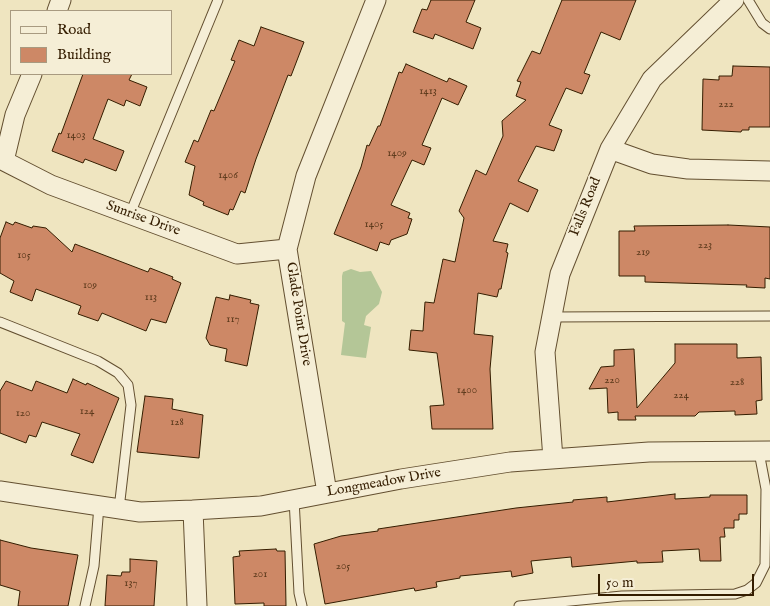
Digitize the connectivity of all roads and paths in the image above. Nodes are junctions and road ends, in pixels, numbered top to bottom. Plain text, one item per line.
1 (218, 0) edge
2 (376, 0) edge
3 (734, 0) edge
4 (748, 0) edge
5 (770, 29) edge
6 (32, 75) edge
7 (610, 149) junction
8 (770, 171) edge
9 (130, 214) junction
10 (287, 249) junction
11 (770, 316) edge
12 (552, 317) junction
13 (0, 322) edge
14 (764, 452) edge
15 (553, 459) junction
16 (0, 491) edge
17 (327, 493) junction
18 (294, 499) junction
19 (98, 506) junction
20 (119, 509) junction
21 (193, 510) junction
22 (85, 606) edge
23 (197, 606) edge
24 (302, 606) edge
25 (519, 606) edge

1 - 9 lane
2 - 10 street, Glade Point Drive
3 - 7 street, Falls Road
4 - 5 lane
6 - 9 street, Sunrise Drive
7 - 8 street
7 - 12 street, Falls Road
9 - 10 street, Sunrise Drive
10 - 17 street, Glade Point Drive
11 - 12 lane
12 - 15 street, Falls Road
13 - 20 lane
14 - 15 street, Longmeadow Drive
14 - 25 lane
15 - 17 street, Longmeadow Drive
16 - 19 street, Longmeadow Drive
17 - 18 street, Longmeadow Drive
18 - 21 street, Longmeadow Drive
18 - 24 lane
19 - 20 street, Longmeadow Drive
19 - 22 lane
20 - 21 street, Longmeadow Drive
21 - 23 street

